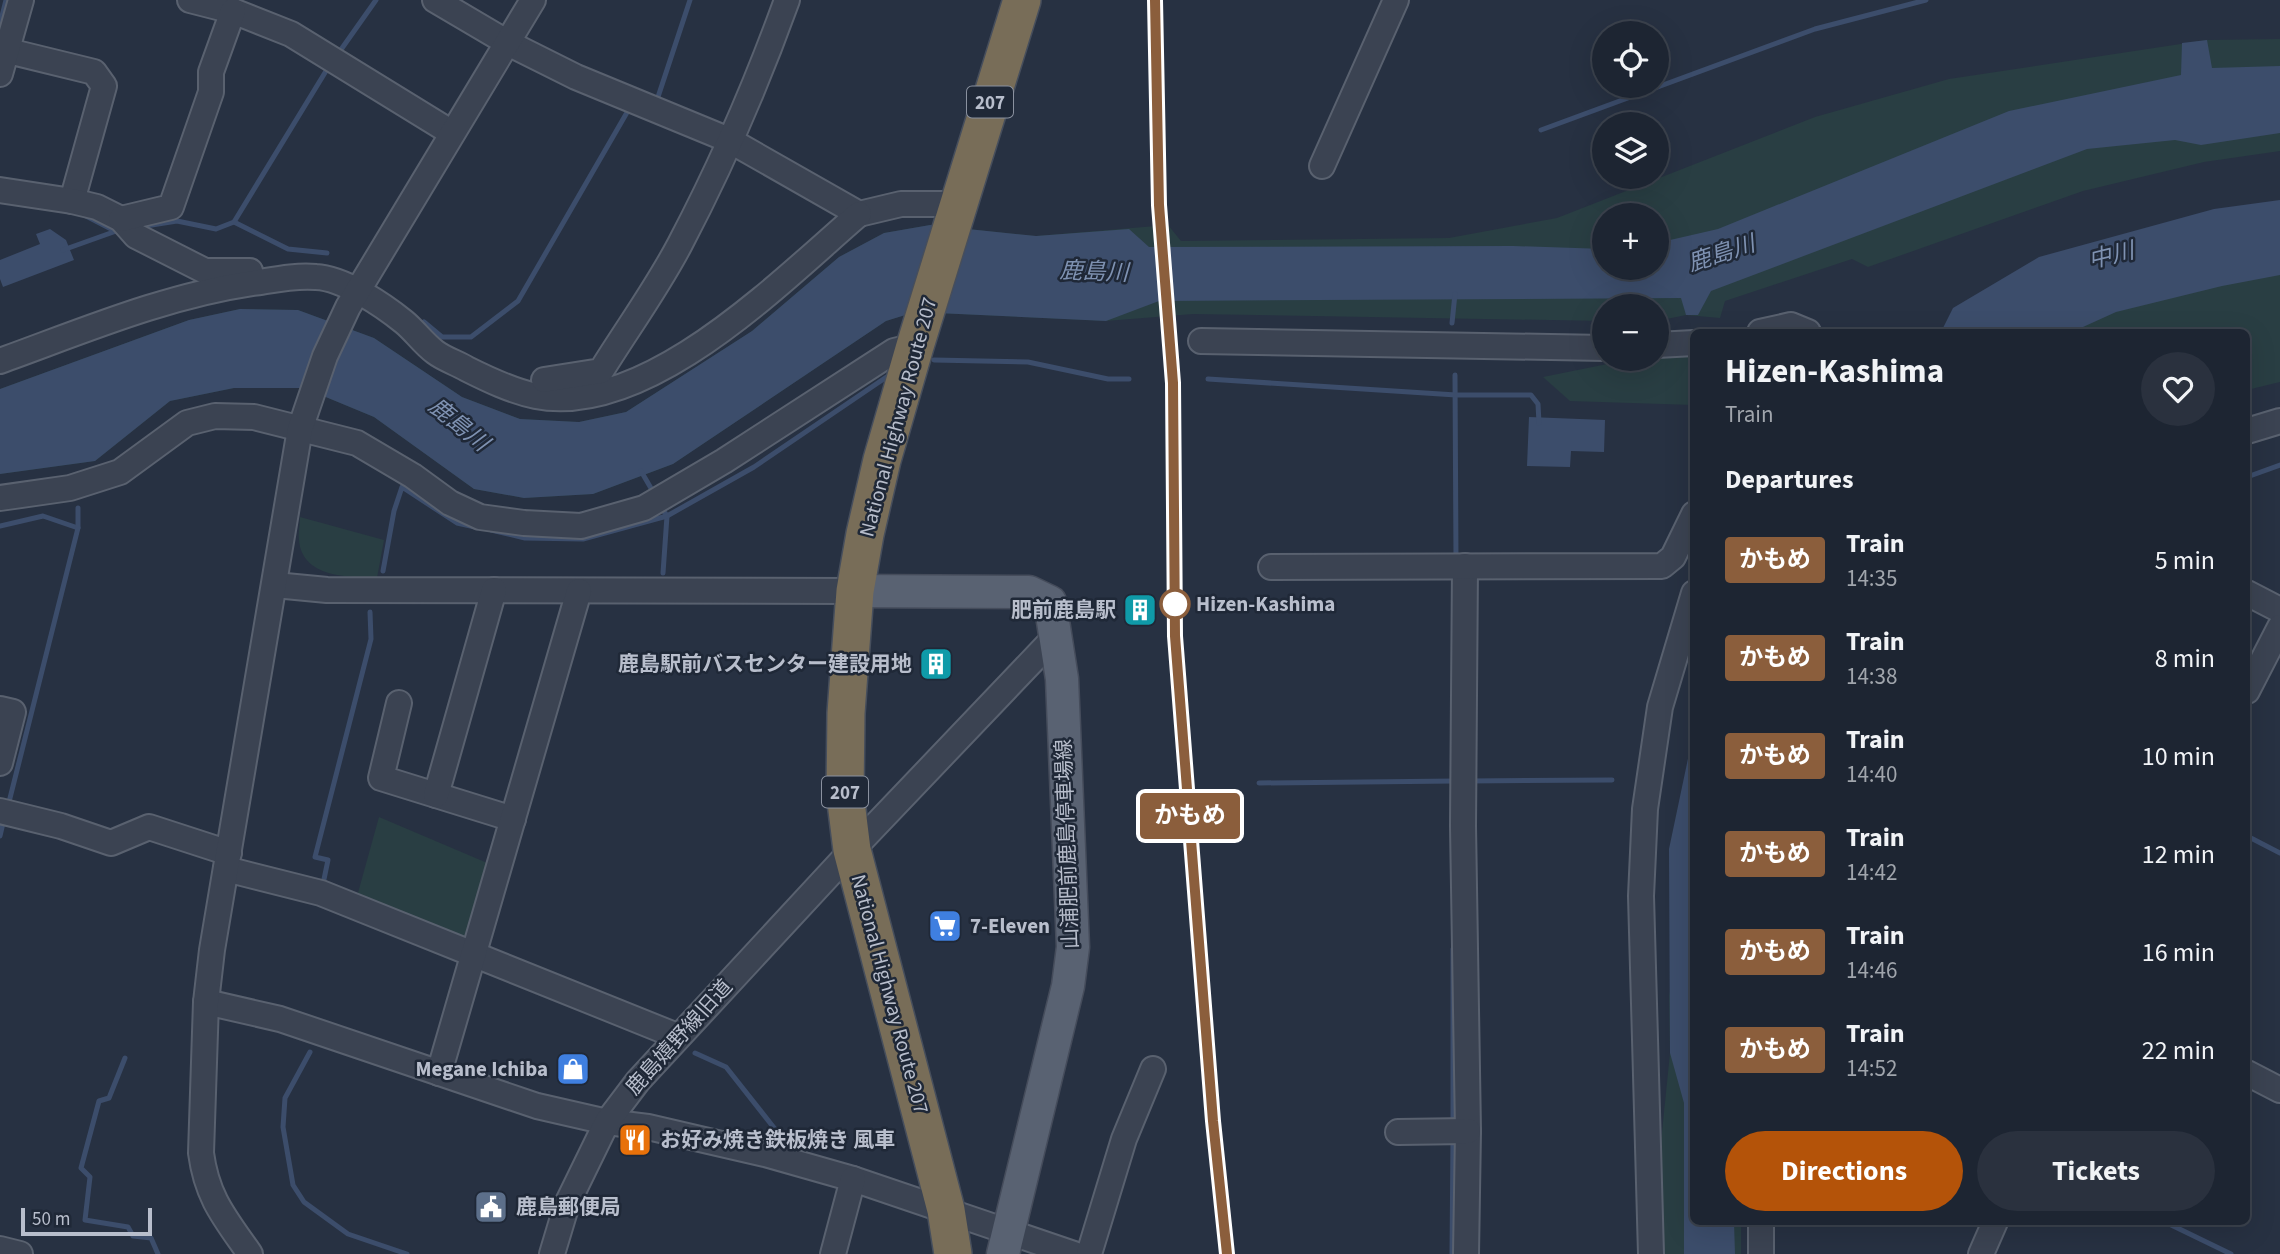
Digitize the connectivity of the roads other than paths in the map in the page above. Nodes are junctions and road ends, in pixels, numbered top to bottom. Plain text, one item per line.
1 (21, 0) edge
2 (190, 0) edge
3 (435, 0) edge
4 (533, 0) edge
5 (787, 0) edge
6 (1022, 0) edge
7 (1396, 0) edge
8 (233, 11) junction
9 (508, 43) junction
10 (3, 49) edge
11 (0, 74) edge
12 (452, 132) junction
13 (729, 139) junction
14 (1322, 166) dead end
15 (0, 190) edge
16 (72, 201) junction
17 (959, 204) junction
18 (859, 214) junction
19 (129, 227) junction
20 (281, 279) junction
21 (353, 299) junction
22 (1773, 329) edge
23 (1801, 329) edge
24 (918, 336) junction
25 (1201, 341) dead end
26 (1690, 343) edge
27 (1669, 344) edge
28 (1592, 348) edge
29 (0, 361) edge
30 (544, 380) dead end
31 (303, 418) junction
32 (2280, 422) edge
33 (2250, 430) edge
34 (0, 498) edge
35 (1690, 522) edge
36 (1465, 566) junction
37 (1271, 567) dead end
38 (275, 585) junction
39 (494, 590) junction
40 (579, 591) junction
41 (855, 591) junction
42 (2250, 595) edge
43 (1690, 607) edge
44 (2280, 610) edge
45 (2280, 627) edge
46 (1056, 636) junction
47 (2250, 685) edge
48 (399, 703) dead end
49 (0, 709) edge
50 (0, 762) edge
51 (436, 795) junction
52 (4, 812) edge
53 (513, 819) junction
54 (852, 850) junction
55 (228, 861) junction
56 (475, 955) junction
57 (206, 1002) junction
58 (677, 1036) junction
59 (1153, 1069) dead end
60 (439, 1073) junction
61 (2250, 1075) edge
62 (2280, 1090) edge
63 (607, 1122) junction
64 (1457, 1131) junction
65 (1398, 1132) dead end
66 (853, 1178) junction
67 (946, 1210) junction
68 (1762, 1225) edge
69 (1994, 1225) edge
70 (1006, 1243) edge
71 (0, 1249) edge
72 (20, 1254) edge
73 (250, 1254) edge
74 (552, 1254) edge
75 (833, 1254) edge
76 (953, 1254) edge
77 (1074, 1254) edge
78 (1089, 1254) edge
79 (1466, 1254) edge
80 (1651, 1254) edge
81 (1761, 1254) edge
82 (1982, 1254) edge

1 - 10 street
2 - 8 street
3 - 9 street
4 - 9 street
5 - 13 street
6 - 17 highway, National Highway Route 207 / 207
7 - 14 street
8 - 12 street
8 - 19 street
9 - 12 street
9 - 13 street
10 - 11 street
10 - 16 street
12 - 21 street
13 - 18 street
13 - 30 street
15 - 16 street
16 - 19 street
17 - 18 street
17 - 24 highway, National Highway Route 207 / 207
18 - 21 street
19 - 20 street
20 - 21 street
20 - 29 street
21 - 31 street
22 - 23 street
24 - 31 street
24 - 41 highway, National Highway Route 207 / 207
25 - 28 street
26 - 27 street
31 - 34 street
31 - 38 street
32 - 33 street
35 - 36 street
36 - 37 street
36 - 64 street
38 - 39 street
38 - 55 street
39 - 40 street
39 - 51 street
40 - 41 street
40 - 53 street
41 - 46 main road, 山浦肥前鹿島停車場線
41 - 54 highway, National Highway Route 207 / 207
42 - 44 street
43 - 80 street
45 - 47 street
46 - 54 street, 鹿島嬉野線旧道
46 - 70 main road, 山浦肥前鹿島停車場線
48 - 51 street
49 - 50 street
51 - 53 street
52 - 55 street
53 - 56 street
54 - 58 street, 鹿島嬉野線旧道
54 - 67 highway, National Highway Route 207 / 207
55 - 56 street
55 - 57 street
56 - 58 street
56 - 60 street
57 - 60 street
57 - 73 street
58 - 63 street, 鹿島嬉野線旧道
59 - 78 street
60 - 63 street
61 - 62 street
63 - 66 street
63 - 74 street, 鹿島嬉野線旧道
64 - 65 street
64 - 79 street
66 - 67 street
66 - 75 street
67 - 70 street
67 - 76 highway, National Highway Route 207 / 207
68 - 81 street
69 - 82 street
70 - 77 street
71 - 72 street

